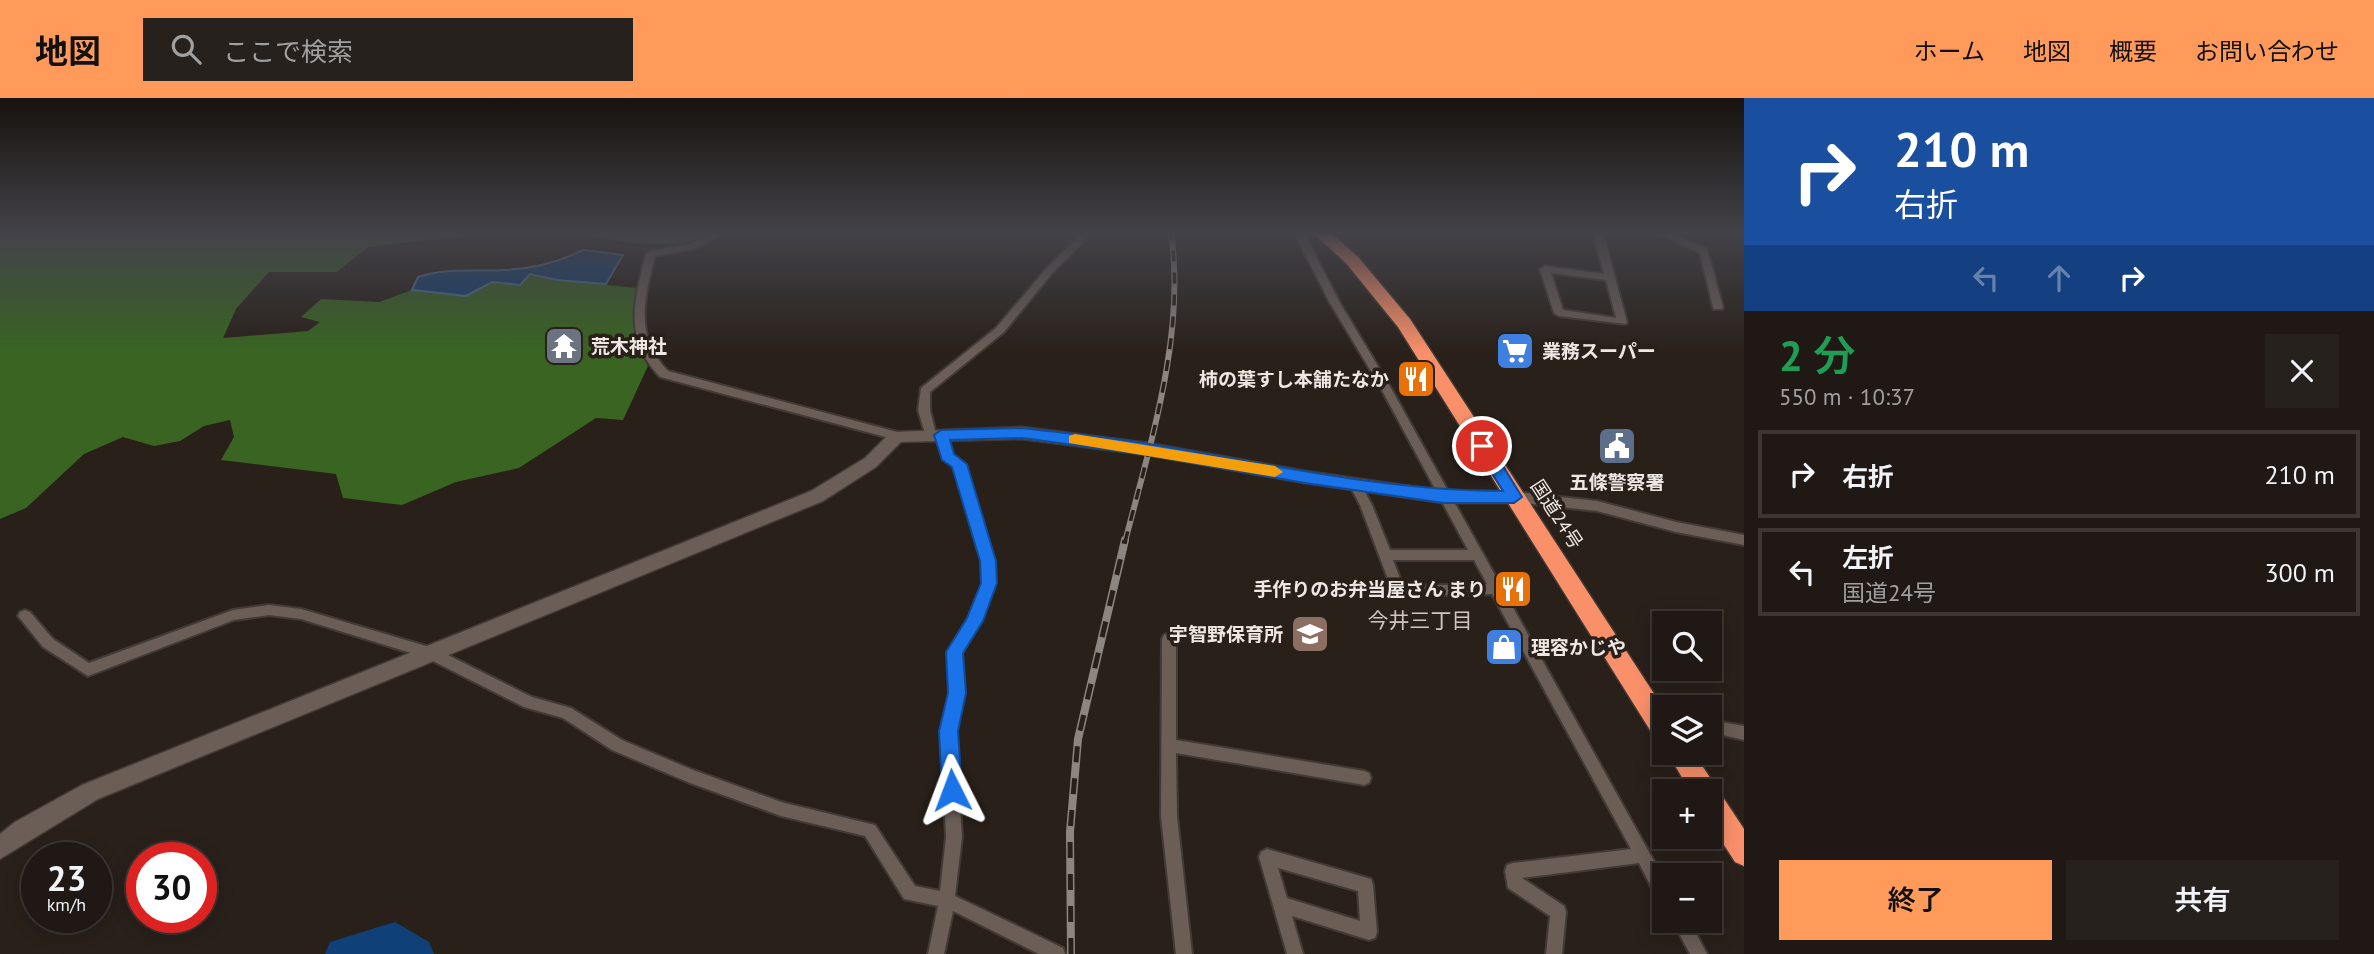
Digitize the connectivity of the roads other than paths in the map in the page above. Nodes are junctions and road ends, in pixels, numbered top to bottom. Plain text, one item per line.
1 (646, 273) edge
2 (1048, 273) edge
3 (1320, 273) edge
4 (1363, 273) edge
5 (1546, 273) edge
6 (1574, 273) edge
7 (1609, 273) edge
8 (1709, 273) edge
9 (1610, 278) junction
10 (1718, 307) dead end
11 (935, 434) junction
12 (897, 436) junction
13 (1355, 484) junction
14 (1444, 497) junction
15 (1514, 497) junction
16 (1744, 540) edge
17 (1385, 555) junction
18 (1477, 555) junction
19 (1495, 589) junction
20 (25, 616) dead end
21 (1169, 639) dead end
22 (431, 653) junction
23 (1652, 706) edge
24 (1722, 728) edge
25 (1744, 733) edge
26 (1169, 745) junction
27 (1364, 778) dead end
28 (1722, 819) edge
29 (0, 848) edge
30 (1744, 853) edge
31 (1642, 855) junction
32 (1652, 873) edge
33 (947, 900) junction
34 (1282, 905) junction
35 (1687, 933) edge
36 (936, 954) edge
37 (1057, 954) edge
38 (1184, 954) edge
39 (1295, 954) edge
40 (1554, 954) edge
41 (1699, 954) edge

1 - 12 street
2 - 11 street
3 - 14 street
4 - 15 highway, 国道24号
5 - 9 street
6 - 9 street
7 - 9 street
8 - 10 street
11 - 12 street
11 - 13 street
11 - 33 street
12 - 22 street
13 - 14 street
13 - 17 street
14 - 15 street
14 - 18 street
15 - 16 street
15 - 23 highway, 国道24号
17 - 18 street
17 - 19 street
18 - 19 street
19 - 31 street
20 - 22 street
21 - 26 street
22 - 29 street
22 - 33 street
24 - 25 street
26 - 27 street
26 - 38 street
28 - 30 highway
31 - 32 street
31 - 40 street
33 - 36 street
33 - 37 street
34 - 34 street
34 - 39 street
35 - 41 street

